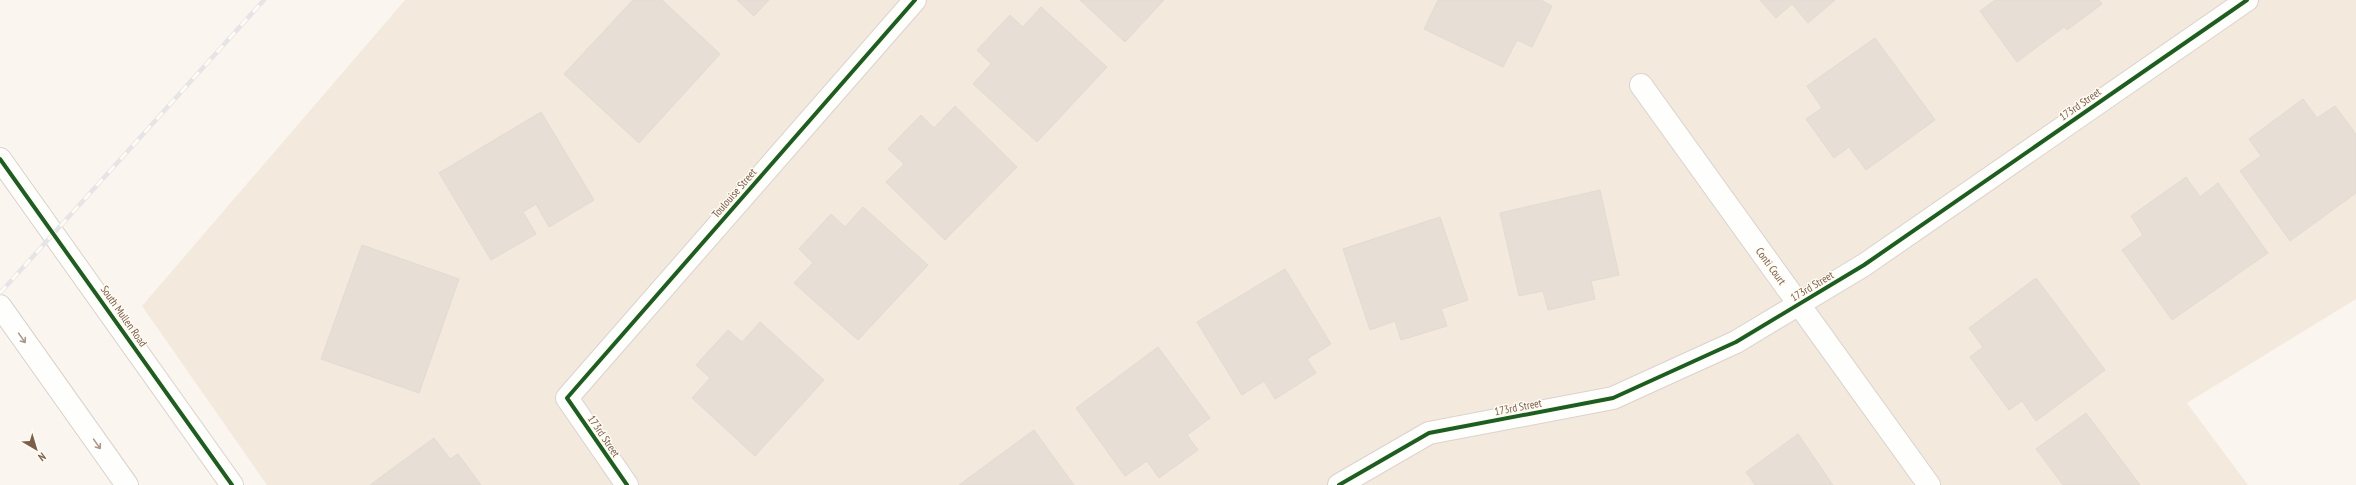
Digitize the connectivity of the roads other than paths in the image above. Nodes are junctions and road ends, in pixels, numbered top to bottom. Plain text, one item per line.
1 (915, 0) edge
2 (2247, 0) edge
3 (1641, 85) dead end
4 (0, 159) edge
5 (1799, 304) junction
6 (0, 306) edge
7 (567, 398) joint
8 (126, 485) edge
9 (232, 485) edge
10 (627, 485) edge
11 (1339, 485) edge
12 (1929, 485) edge

1 - 7 street, Toulouise Street
2 - 5 street, 173rd Street
3 - 5 street, Conti Court
4 - 9 street, South Mullen Road
5 - 11 street, 173rd Street
5 - 12 street, Conti Court
6 -> 8 street
7 - 10 street, 173rd Street

